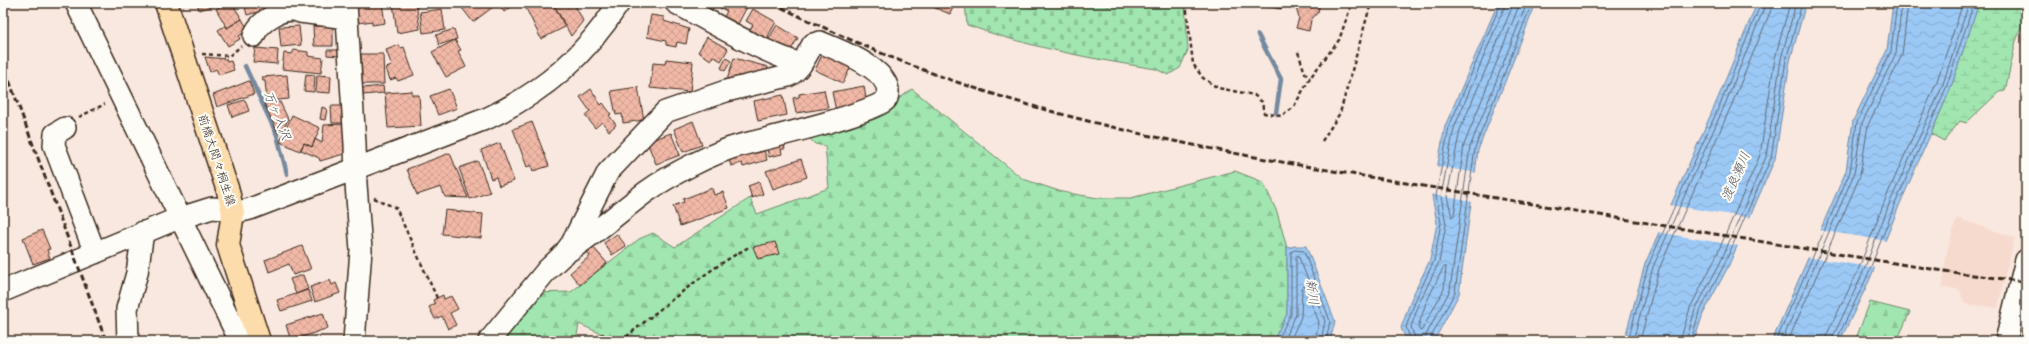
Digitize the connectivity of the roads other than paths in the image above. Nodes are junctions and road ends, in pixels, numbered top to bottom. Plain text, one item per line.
1 (76, 3) edge
2 (166, 3) edge
3 (619, 3) edge
4 (676, 3) edge
5 (347, 10) edge
6 (254, 36) road end
7 (800, 64) junction
8 (65, 128) road end
9 (356, 169) junction
10 (233, 213) junction
11 (180, 218) junction
12 (143, 232) junction
13 (95, 253) junction
14 (564, 254) junction
15 (2026, 260) edge
16 (3, 291) edge
17 (2022, 295) edge
18 (128, 341) edge
19 (240, 341) edge
20 (259, 341) edge
21 (354, 341) edge
22 (488, 341) edge
23 (2006, 341) edge

1 - 11 street
2 - 10 main road, 前橋大間々桐生線
3 - 9 street
4 - 7 street
5 - 6 street
5 - 9 street
7 - 14 street
7 - 14 street
8 - 13 street
9 - 10 street
9 - 21 street
10 - 11 street
10 - 20 main road, 前橋大間々桐生線
11 - 12 street
11 - 19 street
12 - 13 street
12 - 18 street
13 - 16 street
14 - 22 street
15 - 17 street
17 - 23 street

